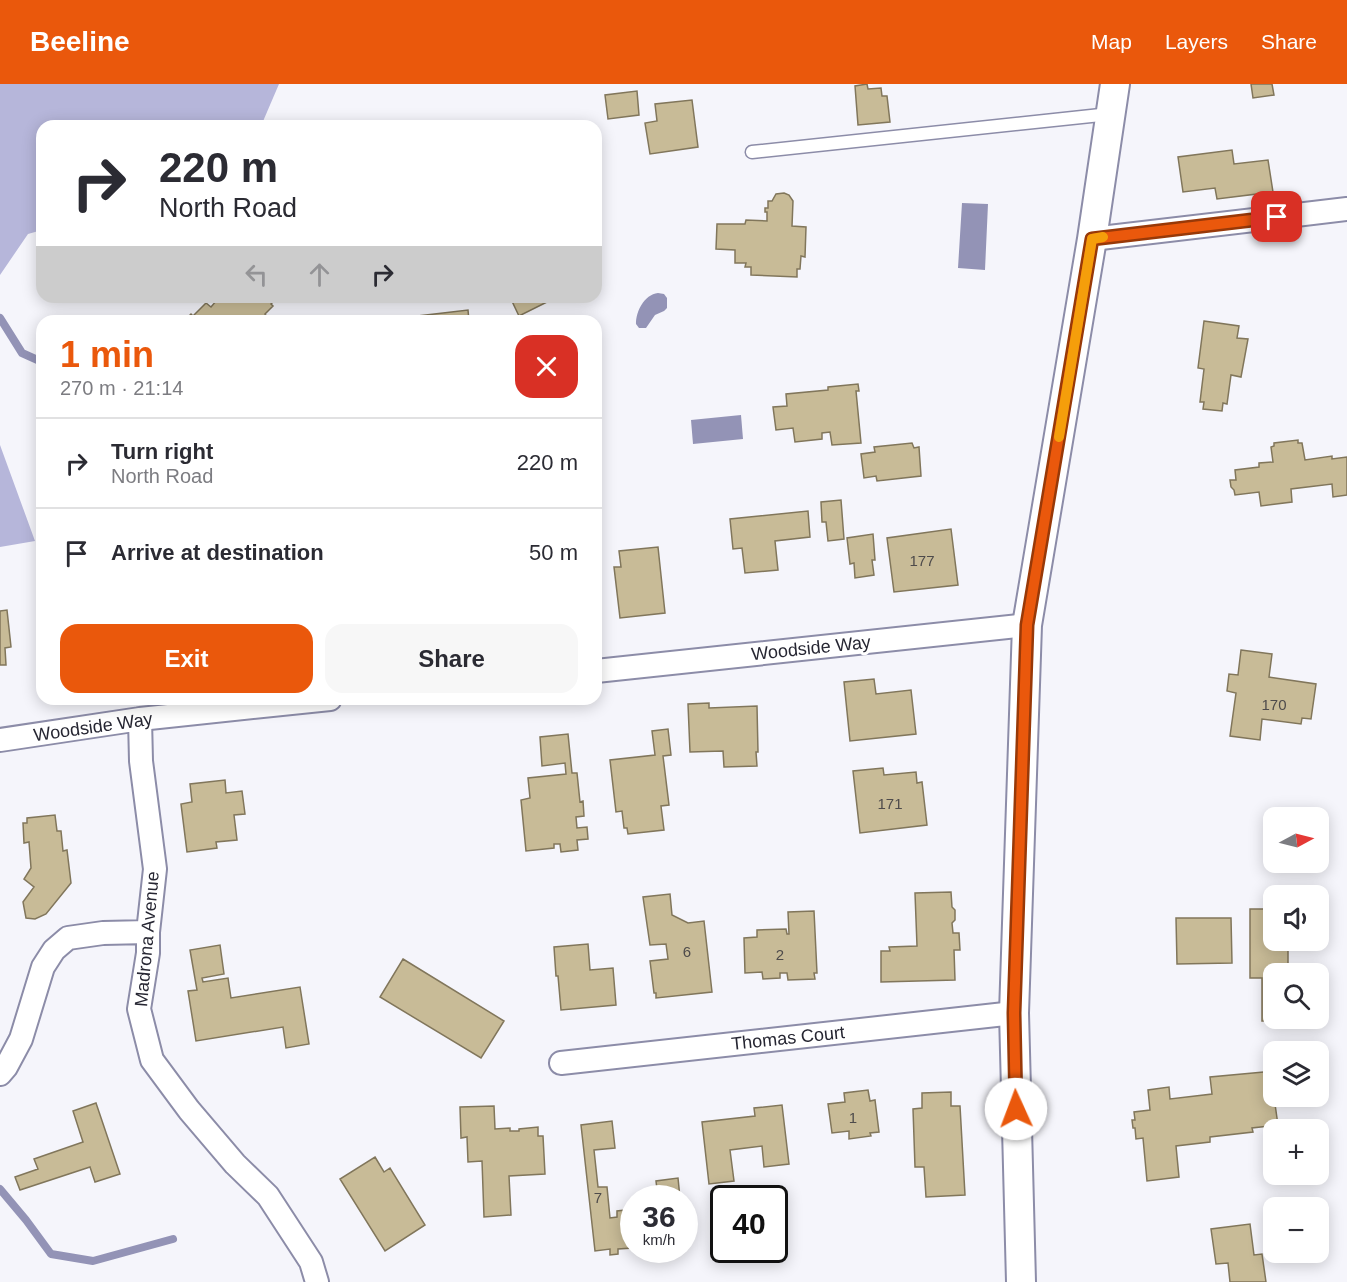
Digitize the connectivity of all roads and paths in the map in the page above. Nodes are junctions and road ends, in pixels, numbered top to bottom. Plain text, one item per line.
1 (1115, 84) edge
2 (1112, 114) junction
3 (752, 152) dead end
4 (1347, 209) edge
5 (1092, 239) junction
6 (1027, 625) junction
7 (602, 670) edge
8 (273, 705) edge
9 (140, 719) junction
10 (0, 740) edge
11 (148, 932) junction
12 (1014, 1013) junction
13 (561, 1063) dead end
14 (0, 1074) edge
15 (317, 1282) edge
16 (1021, 1282) edge

1 - 2 street
2 - 3 lane
2 - 5 street
4 - 5 street
5 - 6 street
6 - 7 street, Woodside Way
6 - 12 street
8 - 9 street, Woodside Way
9 - 10 street, Woodside Way
9 - 11 street, Madrona Avenue
11 - 14 street
11 - 15 street, Madrona Avenue
12 - 13 street, Thomas Court
12 - 16 street

